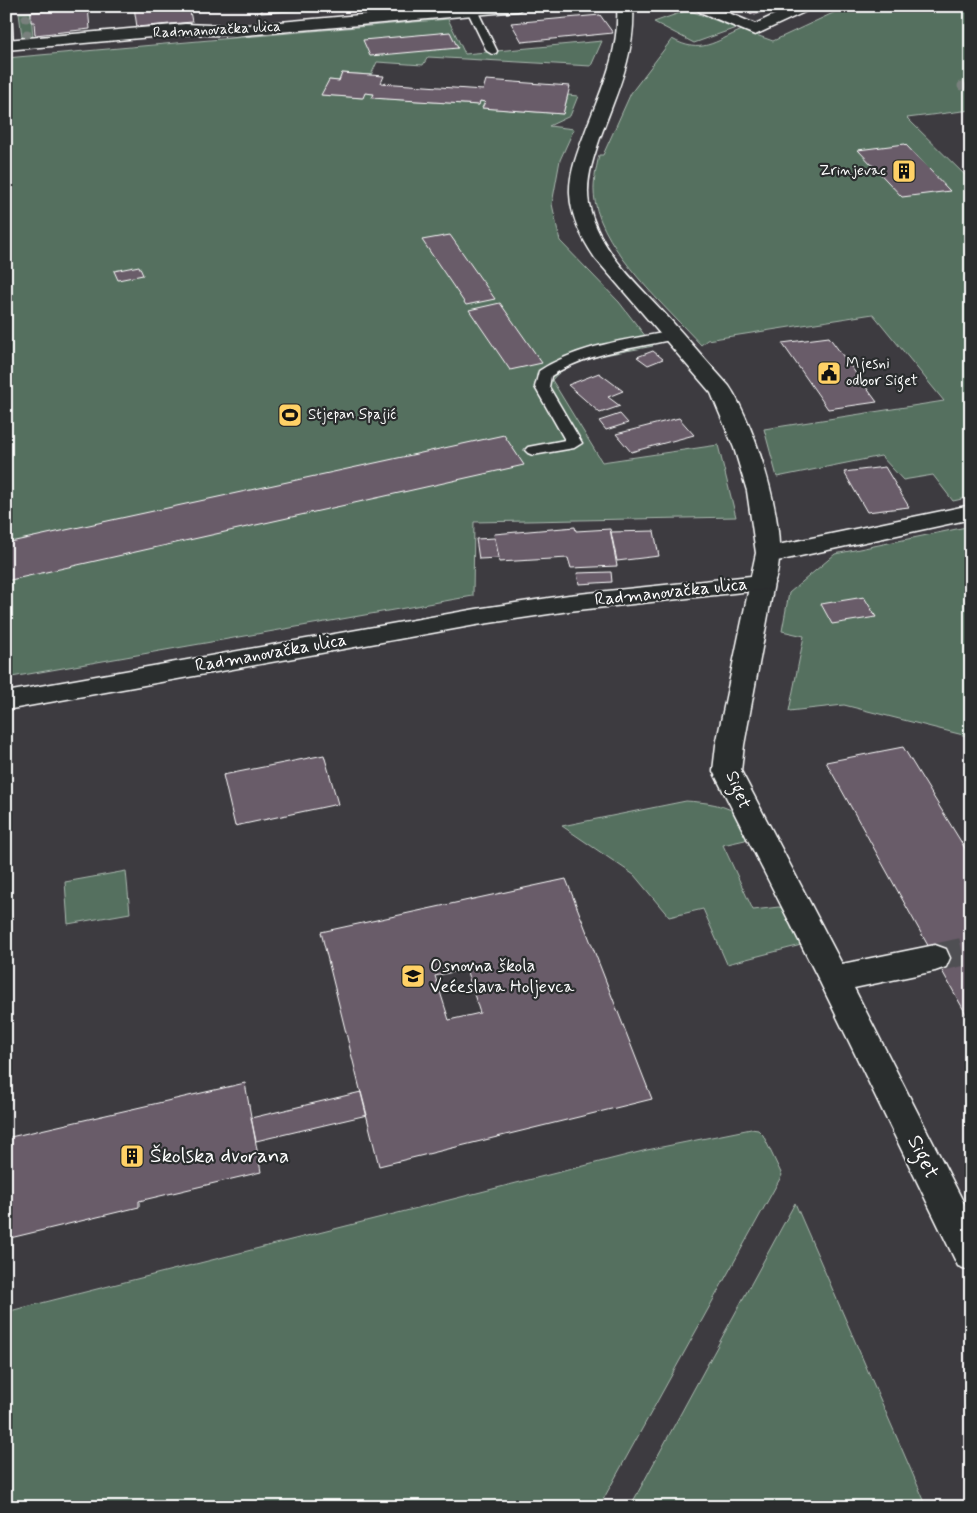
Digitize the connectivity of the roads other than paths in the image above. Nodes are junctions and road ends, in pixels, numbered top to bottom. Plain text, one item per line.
1 (518, 6) edge
2 (625, 6) edge
3 (806, 6) edge
4 (705, 9) dead end
5 (472, 10) junction
6 (6, 11) edge
7 (7, 45) edge
8 (492, 51) dead end
9 (672, 335) junction
10 (533, 450) dead end
11 (971, 512) edge
12 (768, 555) junction
13 (762, 583) junction
14 (6, 701) edge
15 (935, 958) tunnel mouth
16 (834, 979) junction
17 (971, 1254) edge

1 - 5 street, Radmanovačka ulica
2 - 9 street, Radmanovačka ulica
3 - 4 street
5 - 7 street, Radmanovačka ulica
5 - 8 lane
6 - 7 lane
9 - 10 lane
9 - 12 street, Radmanovačka ulica
11 - 12 street
12 - 13 street, Radmanovačka ulica
13 - 14 street, Radmanovačka ulica
13 - 16 street, Siget
15 - 16 street
16 - 17 street, Siget

